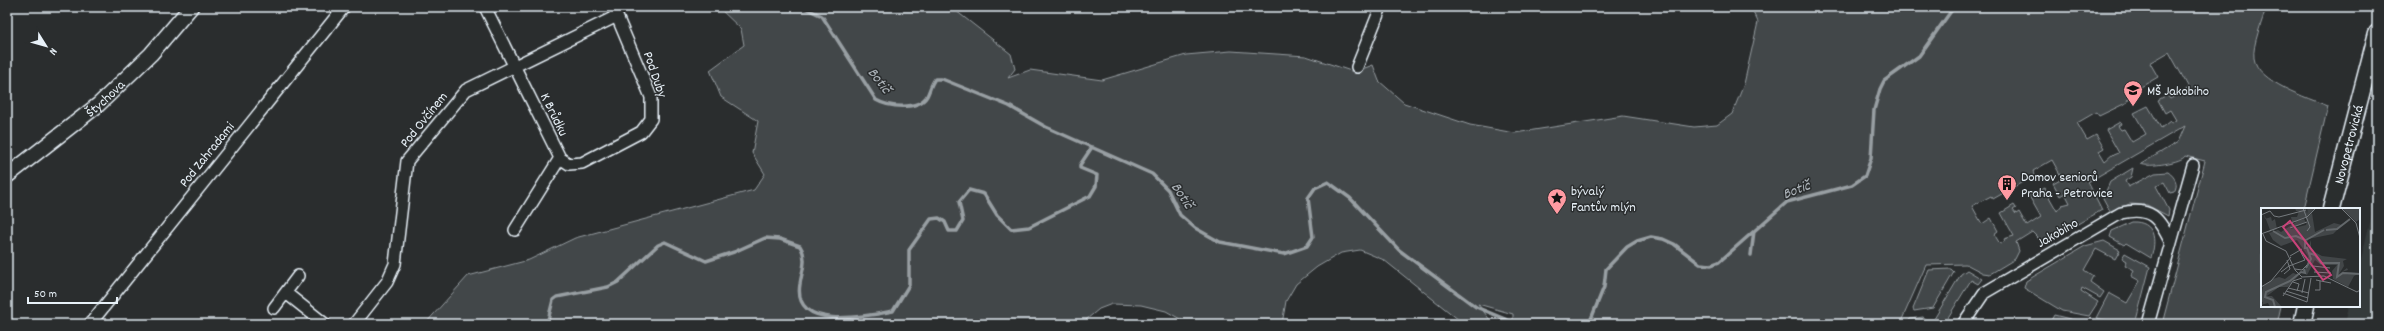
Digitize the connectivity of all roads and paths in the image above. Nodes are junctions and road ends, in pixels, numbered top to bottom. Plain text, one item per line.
1 (191, 7) edge
2 (344, 7) edge
3 (485, 7) edge
4 (1380, 7) edge
5 (615, 11) edge
6 (2377, 33) edge
7 (515, 65) junction
8 (1356, 67) dead end
9 (560, 158) junction
10 (2193, 165) dead end
11 (7, 176) edge
12 (2332, 208) edge
13 (515, 230) dead end
14 (2171, 242) junction
15 (298, 276) dead end
16 (286, 293) junction
17 (2306, 307) edge
18 (274, 308) dead end
19 (92, 323) edge
20 (325, 324) edge
21 (354, 324) edge
22 (1963, 324) edge
23 (2148, 324) edge
24 (2302, 324) edge

1 - 11 street, Štychova
2 - 19 street, Pod Zahradami
3 - 7 street, K Brůdku
4 - 8 street
5 - 7 street, Pod Ovčínem
5 - 9 street, Pod Duby
6 - 12 main road, Novopetrovická
7 - 9 street, K Brůdku
7 - 21 street, Pod Ovčínem
9 - 13 street, K Brůdku
10 - 14 street
14 - 22 street, Jakobiho
14 - 23 street
15 - 16 street
16 - 18 street
16 - 20 street
17 - 24 main road

